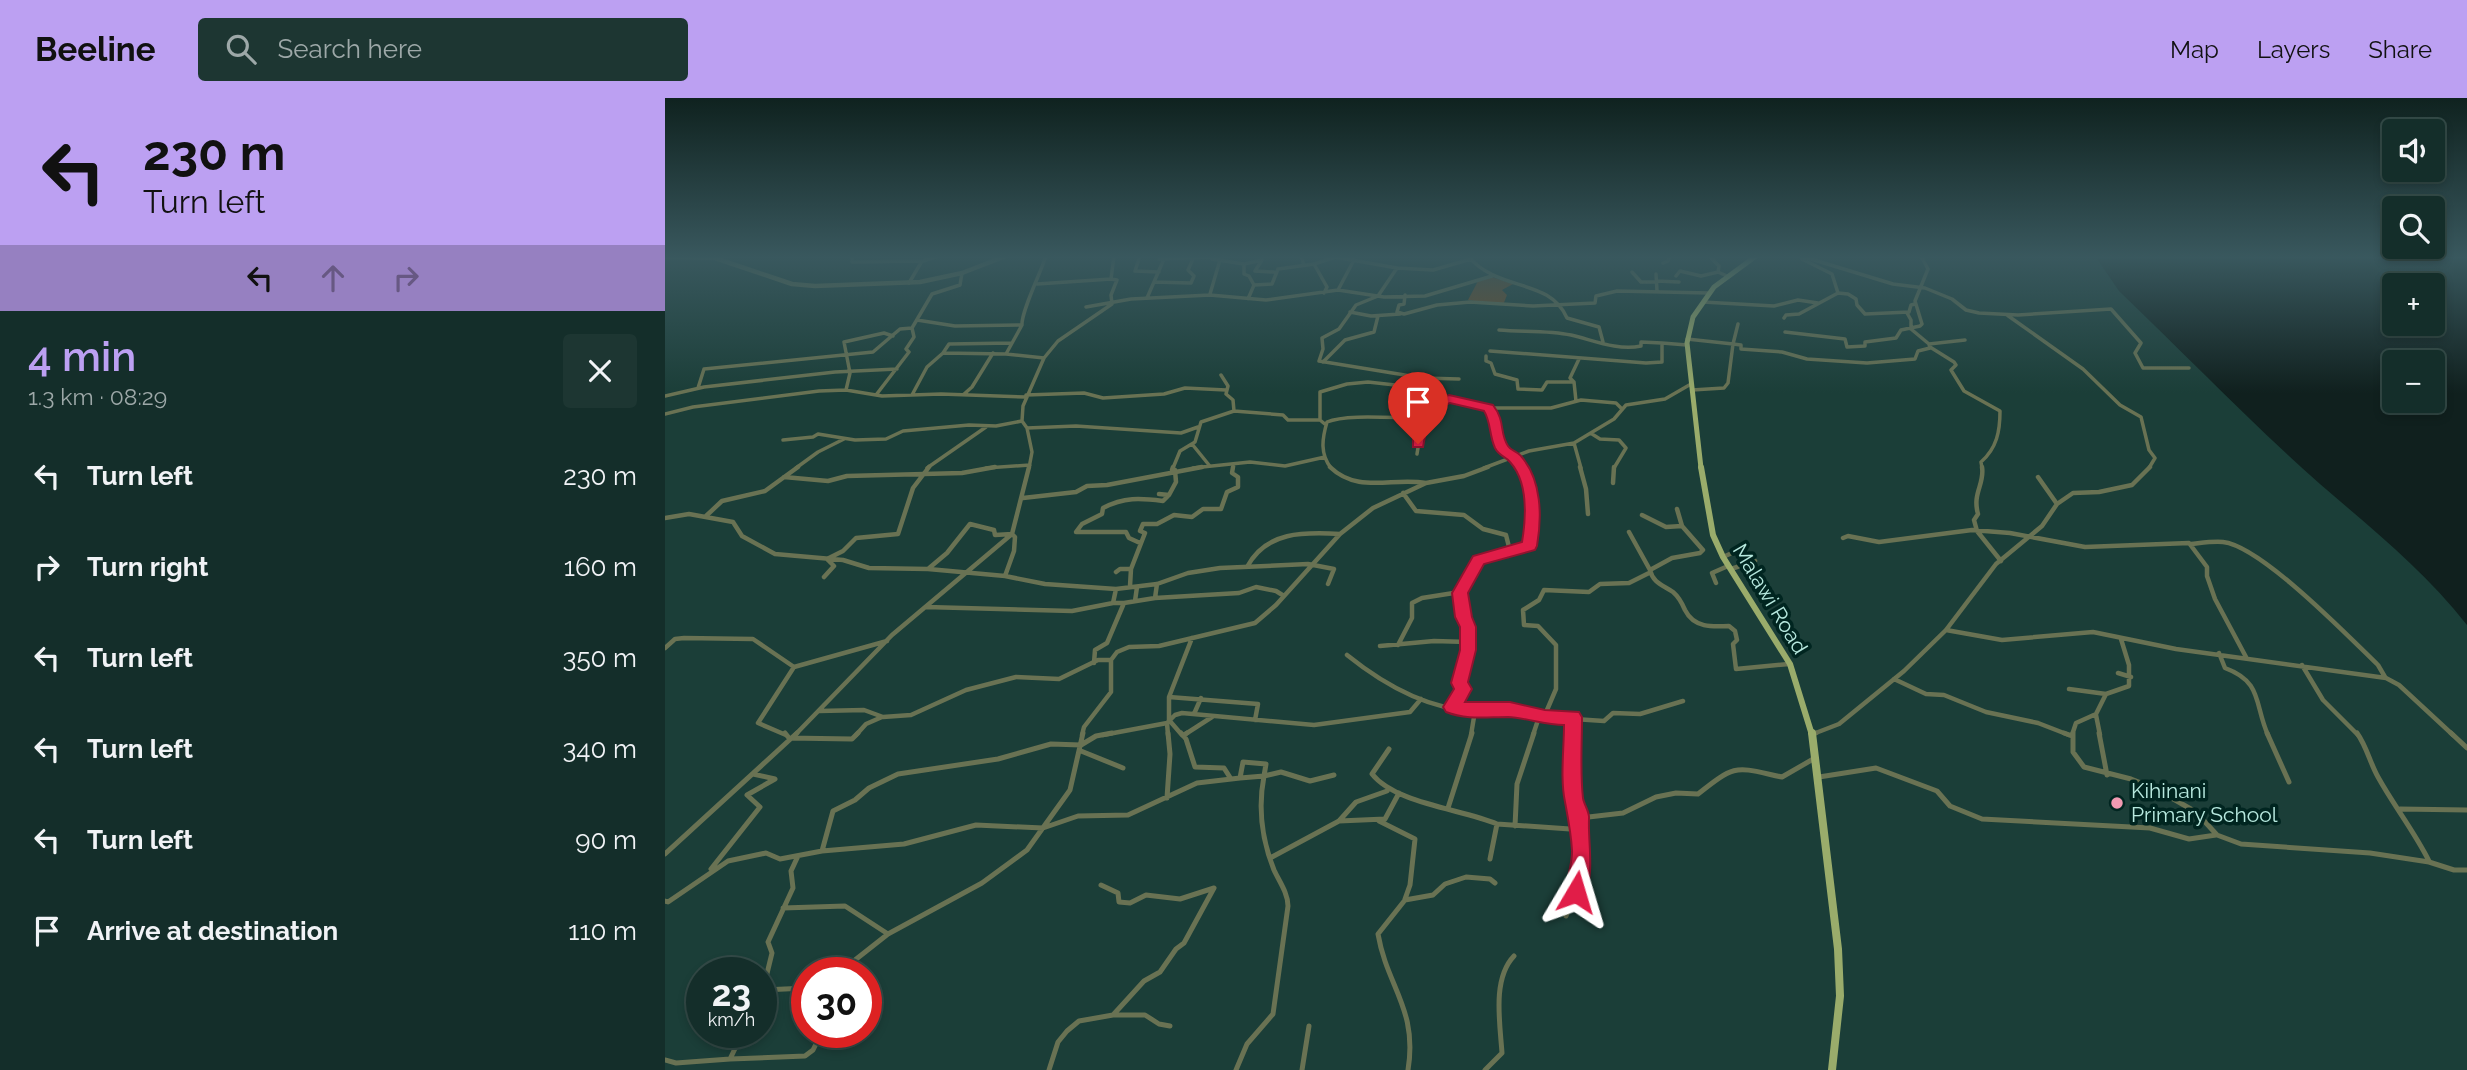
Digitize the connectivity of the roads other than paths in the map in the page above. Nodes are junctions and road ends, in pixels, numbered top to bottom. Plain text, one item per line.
1 (928, 301) edge
2 (1028, 301) edge
3 (1127, 301) edge
4 (1365, 301) edge
5 (1404, 301) edge
6 (1557, 301) edge
7 (1595, 301) edge
8 (1793, 301) edge
9 (1808, 301) edge
10 (1822, 301) edge
11 (1856, 301) edge
12 (1954, 301) edge
13 (1702, 302) joint
14 (1819, 303) junction
15 (1112, 304) junction
16 (1560, 304) junction
17 (1915, 304) joint
18 (1086, 307) dead end
19 (1350, 312) junction
20 (1906, 312) junction
21 (1404, 314) junction
22 (2007, 315) junction
23 (1378, 316) junction
24 (1784, 318) dead end
25 (917, 320) junction
26 (1738, 324) dead end
27 (1022, 325) junction
28 (912, 328) junction
29 (1910, 328) junction
30 (1499, 330) dead end
31 (1785, 332) dead end
32 (893, 336) junction
33 (1965, 340) dead end
34 (1603, 342) junction
35 (1687, 342) junction
36 (1012, 343) junction
37 (1662, 343) junction
38 (1733, 344) junction
39 (1929, 346) junction
40 (1490, 351) dead end
41 (845, 353) junction
42 (943, 353) junction
43 (993, 353) junction
44 (1006, 354) junction
45 (1486, 356) dead end
46 (1044, 358) junction
47 (1580, 359) junction
48 (1323, 362) junction
49 (2189, 368) dead end
50 (897, 369) junction
51 (848, 370) junction
52 (1221, 375) dead end
53 (1459, 379) dead end
54 (1574, 382) junction
55 (1691, 387) junction
56 (698, 388) junction
57 (846, 390) junction
58 (1226, 390) junction
59 (876, 395) junction
60 (912, 395) junction
61 (665, 396) edge
62 (962, 396) junction
63 (1026, 396) junction
64 (1445, 399) junction
65 (1576, 401) junction
66 (1488, 408) junction
67 (1621, 408) junction
68 (1234, 411) junction
69 (665, 414) edge
70 (1428, 418) junction
71 (1022, 421) junction
72 (1320, 421) junction
73 (1327, 425) junction
74 (1198, 426) junction
75 (986, 427) junction
76 (1027, 428) junction
77 (1591, 434) junction
78 (846, 438) junction
79 (783, 440) dead end
80 (1574, 443) junction
81 (1192, 444) junction
82 (1417, 454) dead end
83 (1325, 457) junction
84 (1514, 457) junction
85 (1234, 464) junction
86 (1030, 465) junction
87 (1209, 465) junction
88 (1173, 470) junction
89 (922, 474) junction
90 (784, 477) junction
91 (2038, 477) dead end
92 (1426, 483) junction
93 (1613, 483) dead end
94 (1403, 492) junction
95 (1160, 494) dead end
96 (1169, 495) junction
97 (1023, 498) junction
98 (2057, 504) junction
99 (1677, 509) dead end
100 (1588, 514) dead end
101 (1642, 515) dead end
102 (706, 516) junction
103 (665, 518) edge
104 (1682, 526) junction
105 (1977, 531) junction
106 (1629, 532) dead end
107 (1012, 534) junction
108 (1340, 534) junction
109 (2032, 537) junction
110 (1843, 538) dead end
111 (1140, 543) junction
112 (2191, 544) junction
113 (1510, 551) junction
114 (1723, 557) junction
115 (827, 559) junction
116 (2001, 561) junction
117 (1312, 565) junction
118 (1247, 567) junction
119 (1729, 568) junction
120 (928, 569) junction
121 (1131, 569) junction
122 (966, 572) junction
123 (1117, 572) dead end
124 (1650, 572) junction
125 (1005, 576) junction
126 (824, 577) dead end
127 (1716, 583) dead end
128 (1157, 584) junction
129 (1328, 584) dead end
130 (1133, 587) junction
131 (1116, 589) junction
132 (1460, 593) junction
133 (1284, 596) junction
134 (1155, 598) junction
135 (1135, 601) junction
136 (1113, 603) junction
137 (1124, 603) junction
138 (926, 607) junction
139 (1947, 630) junction
140 (1193, 637) junction
141 (2121, 639) junction
142 (887, 641) junction
143 (1468, 642) junction
144 (1398, 645) junction
145 (1380, 646) dead end
146 (665, 648) edge
147 (2218, 653) junction
148 (1347, 655) dead end
149 (2246, 657) junction
150 (1111, 660) junction
151 (1094, 663) junction
152 (1790, 664) junction
153 (2302, 665) junction
154 (794, 667) junction
155 (2118, 673) dead end
156 (2131, 677) junction
157 (2386, 678) junction
158 (1893, 679) junction
159 (2069, 689) dead end
160 (2106, 694) junction
161 (1170, 696) junction
162 (1201, 698) junction
163 (1421, 699) junction
164 (1683, 701) dead end
165 (1452, 707) junction
166 (819, 711) junction
167 (1475, 711) junction
168 (1194, 714) junction
169 (2096, 714) junction
170 (1213, 716) junction
171 (883, 717) junction
172 (1541, 717) junction
173 (1573, 717) junction
174 (1255, 720) junction
175 (1168, 722) junction
176 (1812, 734) junction
177 (1184, 735) junction
178 (2072, 736) junction
179 (789, 738) junction
180 (1081, 748) junction
181 (2467, 748) edge
182 (1389, 750) dead end
183 (1815, 758) junction
184 (1123, 768) dead end
185 (753, 774) junction
186 (1334, 775) dead end
187 (2107, 775) junction
188 (1264, 776) junction
189 (1819, 777) junction
190 (1231, 779) junction
191 (1240, 779) junction
192 (2288, 782) dead end
193 (1388, 790) junction
194 (1399, 793) junction
195 (1167, 799) junction
196 (1448, 808) junction
197 (2400, 809) junction
198 (2467, 810) edge
199 (1580, 818) junction
200 (1379, 821) junction
201 (1335, 822) junction
202 (1497, 824) junction
203 (1577, 825) junction
204 (1515, 826) junction
205 (1043, 828) junction
206 (2217, 835) junction
207 (822, 851) junction
208 (665, 854) edge
209 (798, 856) junction
210 (1272, 856) junction
211 (1490, 859) dead end
212 (2429, 862) junction
213 (2467, 870) edge
214 (709, 872) junction
215 (1495, 883) dead end
216 (1101, 885) dead end
217 (1405, 900) junction
218 (665, 901) edge
219 (783, 908) junction
220 (1566, 916) dead end
221 (888, 934) junction
222 (1514, 956) dead end
223 (771, 957) edge
224 (859, 957) edge
225 (1113, 1015) junction
226 (1170, 1026) dead end
227 (1309, 1026) dead end
228 (735, 1048) edge
229 (814, 1048) edge
230 (730, 1059) junction
231 (665, 1060) edge
232 (1049, 1070) edge
233 (1236, 1070) edge
234 (1302, 1070) edge
235 (1408, 1070) edge
236 (1485, 1070) edge
237 (1832, 1070) edge

1 - 25 street
2 - 27 street
3 - 15 street
4 - 19 street
5 - 21 street
6 - 16 street
7 - 16 street
8 - 13 street
9 - 14 street
10 - 14 street
11 - 20 street
12 - 22 street
13 - 35 main road, Malawi Road
14 - 24 street
15 - 18 street
15 - 46 street
16 - 21 street
16 - 34 street
17 - 20 street
17 - 29 street
19 - 23 street
19 - 48 street
20 - 29 street
21 - 23 street
22 - 49 street
22 - 98 street
23 - 48 street
25 - 27 street
25 - 28 street
26 - 38 street
27 - 36 street
28 - 32 street
28 - 50 street
29 - 31 street
29 - 39 street
30 - 34 street
32 - 41 street
32 - 41 street
33 - 39 street
34 - 37 street
35 - 37 street
35 - 38 street
35 - 55 main road, Malawi Road
36 - 42 street
36 - 44 street
37 - 47 street
38 - 39 street
38 - 55 street
39 - 105 street
40 - 47 street
41 - 51 street
41 - 56 street
42 - 43 street
42 - 60 street
43 - 44 street
43 - 62 street
44 - 46 street
45 - 54 street
46 - 63 street
47 - 54 street
48 - 53 street
50 - 51 street
50 - 59 street
51 - 56 street
51 - 57 street
52 - 58 street
54 - 65 street
55 - 67 street
55 - 114 main road, Malawi Road
56 - 61 street
57 - 59 street
57 - 69 street
58 - 63 street
58 - 68 street
59 - 60 street
60 - 62 street
62 - 63 street
63 - 71 street
64 - 66 street
64 - 70 street
64 - 72 street
65 - 66 street
65 - 67 street
66 - 84 street
67 - 77 street
68 - 72 street
68 - 74 street
70 - 73 street
70 - 82 street
71 - 75 street
71 - 76 street
72 - 73 street
73 - 83 street
74 - 76 street
74 - 81 street
75 - 78 street
75 - 89 street
76 - 86 street
77 - 80 street
77 - 93 street
78 - 79 street
78 - 90 street
80 - 84 street
80 - 100 street
81 - 87 street
81 - 88 street
83 - 85 street
83 - 92 street
84 - 92 street
84 - 113 street
85 - 87 street
85 - 111 street
86 - 89 street
86 - 97 street
87 - 88 street
88 - 96 street
88 - 97 street
89 - 90 street
89 - 115 street
90 - 102 street
91 - 98 street
92 - 94 street
94 - 108 street
94 - 113 street
95 - 96 street
96 - 111 street
97 - 107 street
98 - 109 street
99 - 104 street
101 - 104 street
102 - 103 street
102 - 115 street
104 - 124 street
105 - 109 street
105 - 110 street
105 - 116 street
106 - 124 street
107 - 120 street
107 - 122 street
107 - 125 street
108 - 117 street
108 - 118 street
109 - 112 street
109 - 116 street
111 - 121 street
112 - 149 street
112 - 157 street
113 - 132 street
114 - 119 main road, Malawi Road
114 - 119 street
115 - 120 street
115 - 126 street
116 - 139 street
117 - 118 street
117 - 129 street
117 - 133 street
118 - 128 street
119 - 127 street
119 - 152 main road, Malawi Road
120 - 122 street
121 - 123 street
121 - 130 street
122 - 125 street
122 - 138 street
124 - 152 street
124 - 172 street
125 - 131 street
128 - 130 street
128 - 134 street
130 - 131 street
130 - 135 street
131 - 136 street
132 - 143 street
132 - 144 street
133 - 134 street
133 - 140 street
134 - 135 street
135 - 137 street
136 - 137 street
136 - 138 street
137 - 151 street
138 - 142 street
139 - 141 street
139 - 158 street
140 - 150 street
140 - 161 street
141 - 147 street
141 - 156 street
142 - 154 street
142 - 166 street
143 - 144 street
143 - 165 street
144 - 145 street
146 - 154 street
147 - 149 street
147 - 192 street
148 - 163 street
149 - 153 street
150 - 151 street
150 - 180 street
151 - 171 street
152 - 176 main road, Malawi Road
153 - 157 street
153 - 197 street
154 - 179 street
155 - 156 street
156 - 160 street
157 - 181 street
158 - 176 street
158 - 178 street
159 - 160 street
160 - 169 street
161 - 162 street
161 - 175 street
162 - 168 street
162 - 174 street
163 - 165 street
163 - 174 street
164 - 173 street
165 - 167 street
166 - 171 street
166 - 179 street
167 - 172 street
167 - 196 street
168 - 170 street
168 - 175 street
169 - 178 street
169 - 187 street
170 - 174 street
170 - 177 street
171 - 179 street
172 - 173 street
172 - 204 street
173 - 199 street
175 - 177 street
175 - 180 street
175 - 195 street
176 - 183 main road, Malawi Road
177 - 190 street
178 - 187 street
179 - 185 street
180 - 184 street
180 - 205 street
180 - 207 street
182 - 193 street
183 - 189 main road, Malawi Road
183 - 199 street
185 - 208 street
185 - 214 street
186 - 188 street
187 - 206 street
188 - 191 street
188 - 191 street
188 - 210 street
189 - 206 street
189 - 237 main road, Malawi Road
190 - 191 street
190 - 195 street
193 - 194 street
193 - 201 street
194 - 196 street
194 - 200 street
195 - 205 street
196 - 202 street
197 - 198 street
197 - 212 street
199 - 203 street
200 - 201 street
200 - 217 street
201 - 210 street
202 - 204 street
202 - 211 street
203 - 204 street
203 - 220 street
205 - 207 street
205 - 221 street
206 - 212 street
207 - 209 street
209 - 214 street
209 - 219 street
210 - 233 street
212 - 213 street
214 - 218 street
215 - 217 street
216 - 225 street
217 - 235 street
219 - 221 street
219 - 223 street
221 - 224 street
222 - 236 street
225 - 226 street
225 - 232 street
227 - 234 street
228 - 230 street
229 - 230 street
230 - 231 street

